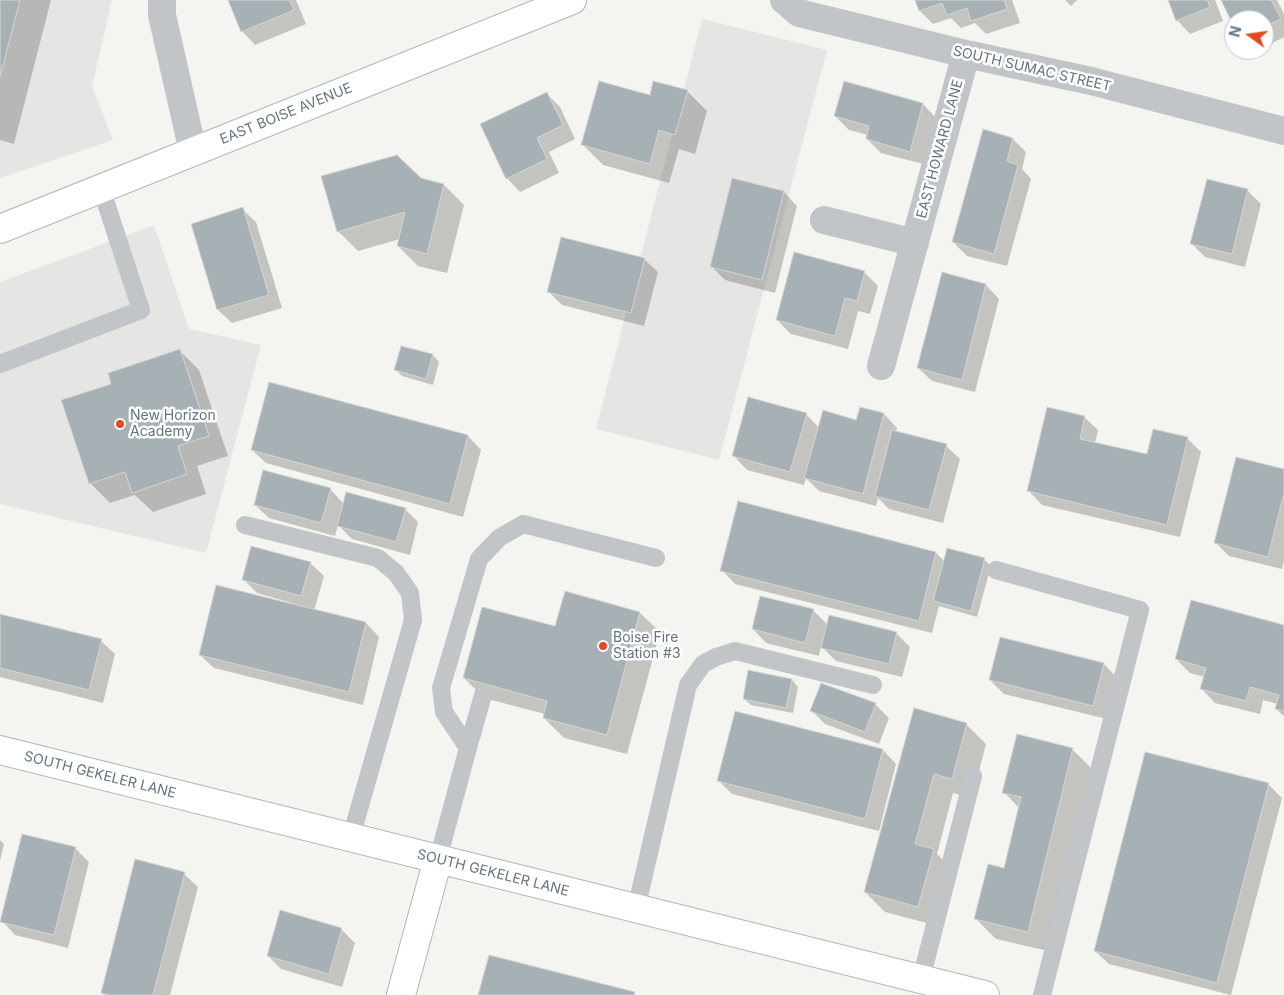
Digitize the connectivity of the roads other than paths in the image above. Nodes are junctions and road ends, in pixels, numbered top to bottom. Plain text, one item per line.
1 (162, 0) edge
2 (572, 0) edge
3 (784, 0) edge
4 (966, 54) junction
5 (1284, 131) edge
6 (193, 152) junction
7 (101, 188) junction
8 (824, 220) dead end
9 (0, 229) edge
10 (915, 243) junction
11 (0, 364) edge
12 (881, 366) dead end
13 (245, 525) dead end
14 (656, 558) dead end
15 (996, 570) dead end
16 (873, 684) dead end
17 (483, 695) dead end
18 (468, 748) junction
19 (0, 750) edge
20 (973, 776) dead end
21 (351, 838) junction
22 (438, 859) junction
23 (636, 908) junction
24 (921, 979) junction
25 (401, 995) edge
26 (985, 995) edge
27 (1042, 995) edge

1 - 6 street
2 - 6 street, EAST BOISE AVENUE
3 - 4 street, SOUTH SUMAC STREET
4 - 5 street, SOUTH SUMAC STREET
4 - 10 street, EAST HOWARD LANE
6 - 7 street, EAST BOISE AVENUE
7 - 9 street, EAST BOISE AVENUE
7 - 11 lane
8 - 10 street
10 - 12 street, EAST HOWARD LANE
13 - 21 lane
14 - 18 lane
15 - 27 lane
16 - 23 lane
17 - 18 lane
18 - 22 lane
19 - 21 street, SOUTH GEKELER LANE
20 - 24 lane
21 - 22 street, SOUTH GEKELER LANE
22 - 23 street, SOUTH GEKELER LANE
22 - 25 street
23 - 24 street, SOUTH GEKELER LANE
24 - 26 street, SOUTH GEKELER LANE

